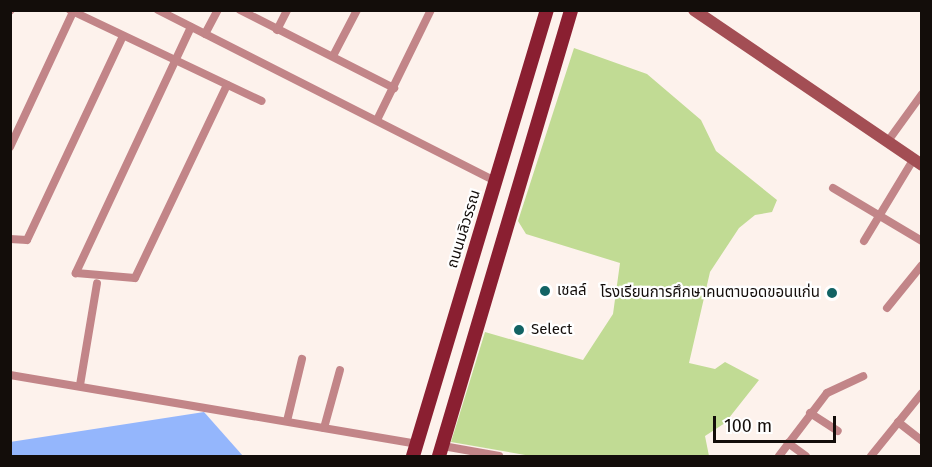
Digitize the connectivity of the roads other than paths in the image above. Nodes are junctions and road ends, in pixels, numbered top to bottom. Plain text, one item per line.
1 (158, 10) edge
2 (218, 10) edge
3 (240, 10) edge
4 (287, 10) edge
5 (357, 10) edge
6 (431, 10) edge
7 (547, 10) edge
8 (571, 10) edge
9 (694, 10) edge
10 (71, 11) edge
11 (191, 27) junction
12 (277, 30) junction
13 (206, 34) junction
14 (123, 36) junction
15 (333, 56) junction
16 (174, 62) junction
17 (227, 86) junction
18 (394, 88) junction
19 (921, 94) edge
20 (262, 101) dead end
21 (377, 120) junction
22 (888, 141) junction
23 (10, 147) edge
24 (917, 163) edge
25 (495, 181) junction
26 (833, 188) dead end
27 (878, 217) junction
28 (10, 239) edge
29 (864, 241) dead end
30 (921, 241) edge
31 (921, 265) edge
32 (97, 284) dead end
33 (887, 308) dead end
34 (302, 359) dead end
35 (340, 370) dead end
36 (10, 375) edge
37 (863, 376) dead end
38 (80, 385) junction
39 (921, 393) edge
40 (810, 413) junction
41 (287, 421) junction
42 (898, 422) junction
43 (324, 429) junction
44 (838, 431) dead end
45 (921, 441) edge
46 (788, 443) junction
47 (414, 450) edge
48 (441, 451) edge
49 (498, 456) edge
50 (779, 456) edge
51 (806, 456) edge
52 (871, 456) edge

1 - 11 street
2 - 13 street
3 - 12 street
4 - 12 street
5 - 15 street
6 - 18 street
7 - 25 main road, ถนนมลิวรรณ
8 - 48 main road
9 - 22 street
10 - 14 street
10 - 23 street
11 - 13 street
11 - 16 street
12 - 15 street
13 - 21 street
14 - 16 street
14 - 28 street
15 - 18 street
16 - 17 street
16 - 17 street
17 - 20 street
18 - 21 street
19 - 22 street
21 - 25 street
22 - 24 street
24 - 27 street
25 - 47 main road, ถนนมลิวรรณ
26 - 27 street
27 - 29 street
27 - 30 street
31 - 33 street
32 - 38 street
34 - 41 street
35 - 43 street
36 - 38 street
37 - 40 street
38 - 41 street
39 - 42 street
40 - 44 street
40 - 46 street
41 - 43 street
42 - 45 street
42 - 52 street
43 - 47 street
46 - 50 street
46 - 51 street
48 - 49 street

